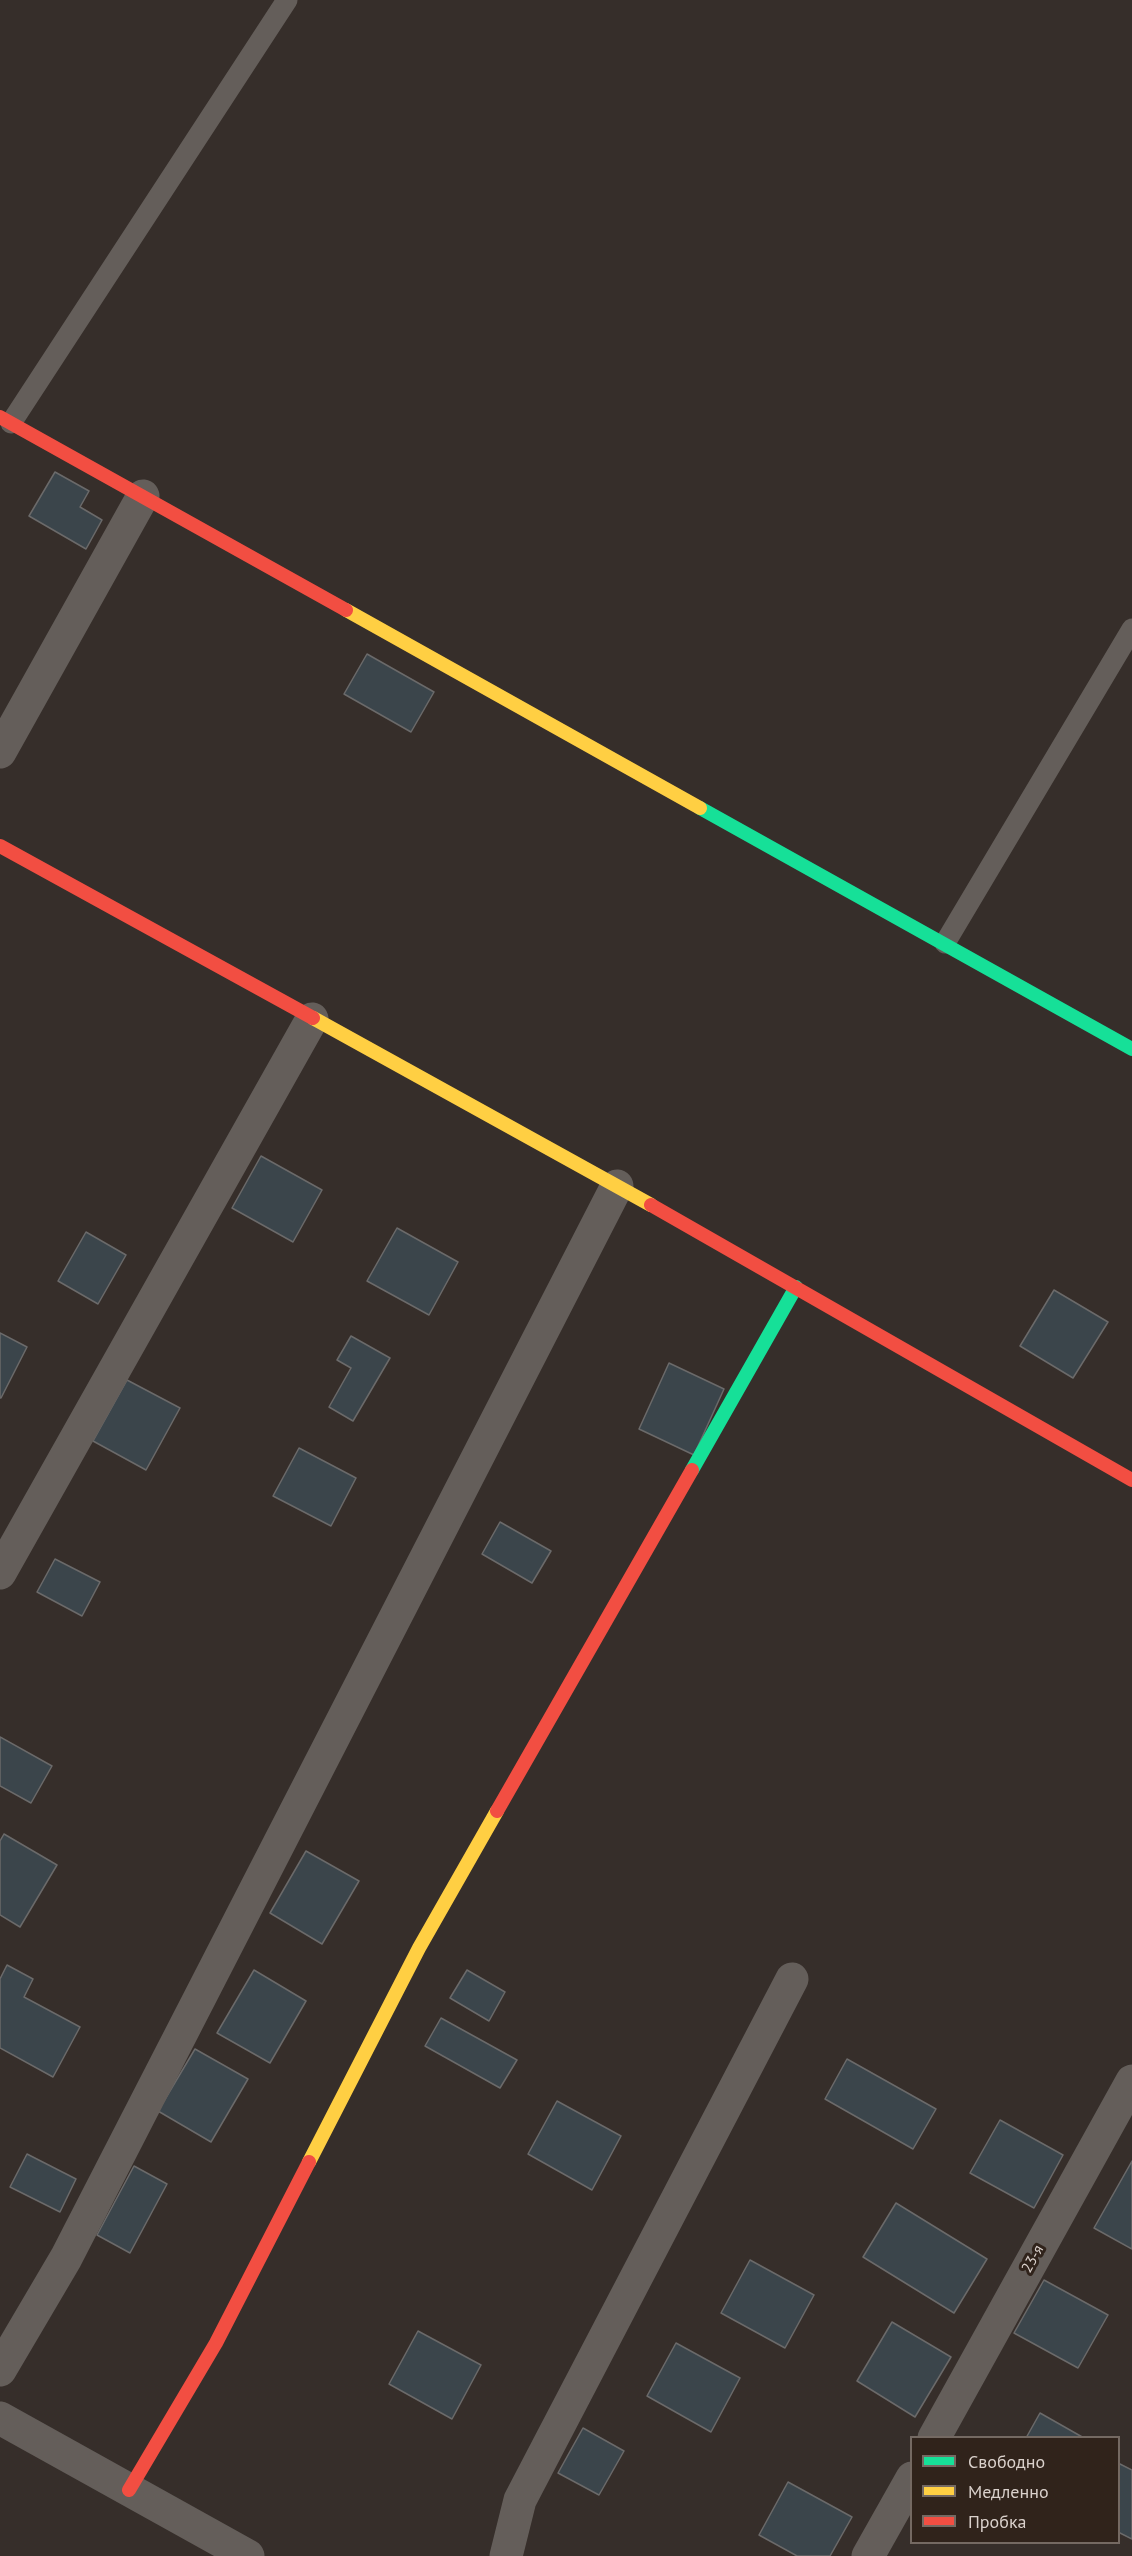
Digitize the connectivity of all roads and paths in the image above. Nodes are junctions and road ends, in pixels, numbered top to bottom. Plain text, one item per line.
1 (287, 0) edge
2 (5, 420) edge
3 (143, 496) junction
4 (1132, 629) edge
5 (0, 752) edge
6 (0, 846) edge
7 (945, 943) junction
8 (312, 1019) junction
9 (1132, 1049) edge
10 (617, 1185) junction
11 (795, 1287) junction
12 (1132, 1480) edge
13 (0, 1573) edge
14 (792, 1979) dead end
15 (1132, 2081) edge
16 (0, 2370) edge
17 (0, 2418) edge
18 (935, 2436) edge
19 (910, 2482) edge
20 (129, 2490) junction
21 (248, 2556) edge
22 (506, 2556) edge
23 (868, 2556) edge

1 - 2 lane
2 - 3 street
3 - 5 street
3 - 7 street
4 - 7 lane
6 - 8 street
7 - 9 street
8 - 10 street
8 - 13 street
10 - 11 street
10 - 16 street
11 - 12 street
11 - 20 street
14 - 22 street
15 - 18 street, 23-я
17 - 20 street
19 - 23 street
20 - 21 street

